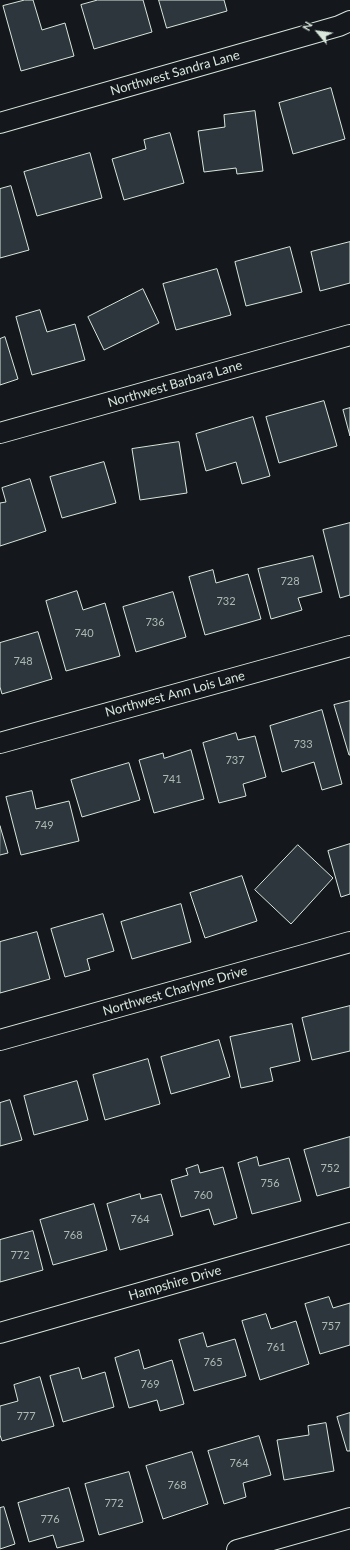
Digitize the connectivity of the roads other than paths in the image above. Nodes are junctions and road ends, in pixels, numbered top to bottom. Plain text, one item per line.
1 (350, 21) edge
2 (0, 122) edge
3 (350, 335) edge
4 (0, 433) edge
5 (350, 646) edge
6 (0, 743) edge
7 (350, 942) edge
8 (0, 1040) edge
9 (350, 1233) edge
10 (0, 1333) edge
11 (350, 1518) edge
12 (237, 1550) edge

1 - 2 street, Northwest Sandra Lane
3 - 4 street, Northwest Barbara Lane
5 - 6 street, Northwest Ann Lois Lane
7 - 8 street, Northwest Charlyne Drive
9 - 10 street, Hampshire Drive
11 - 12 street

